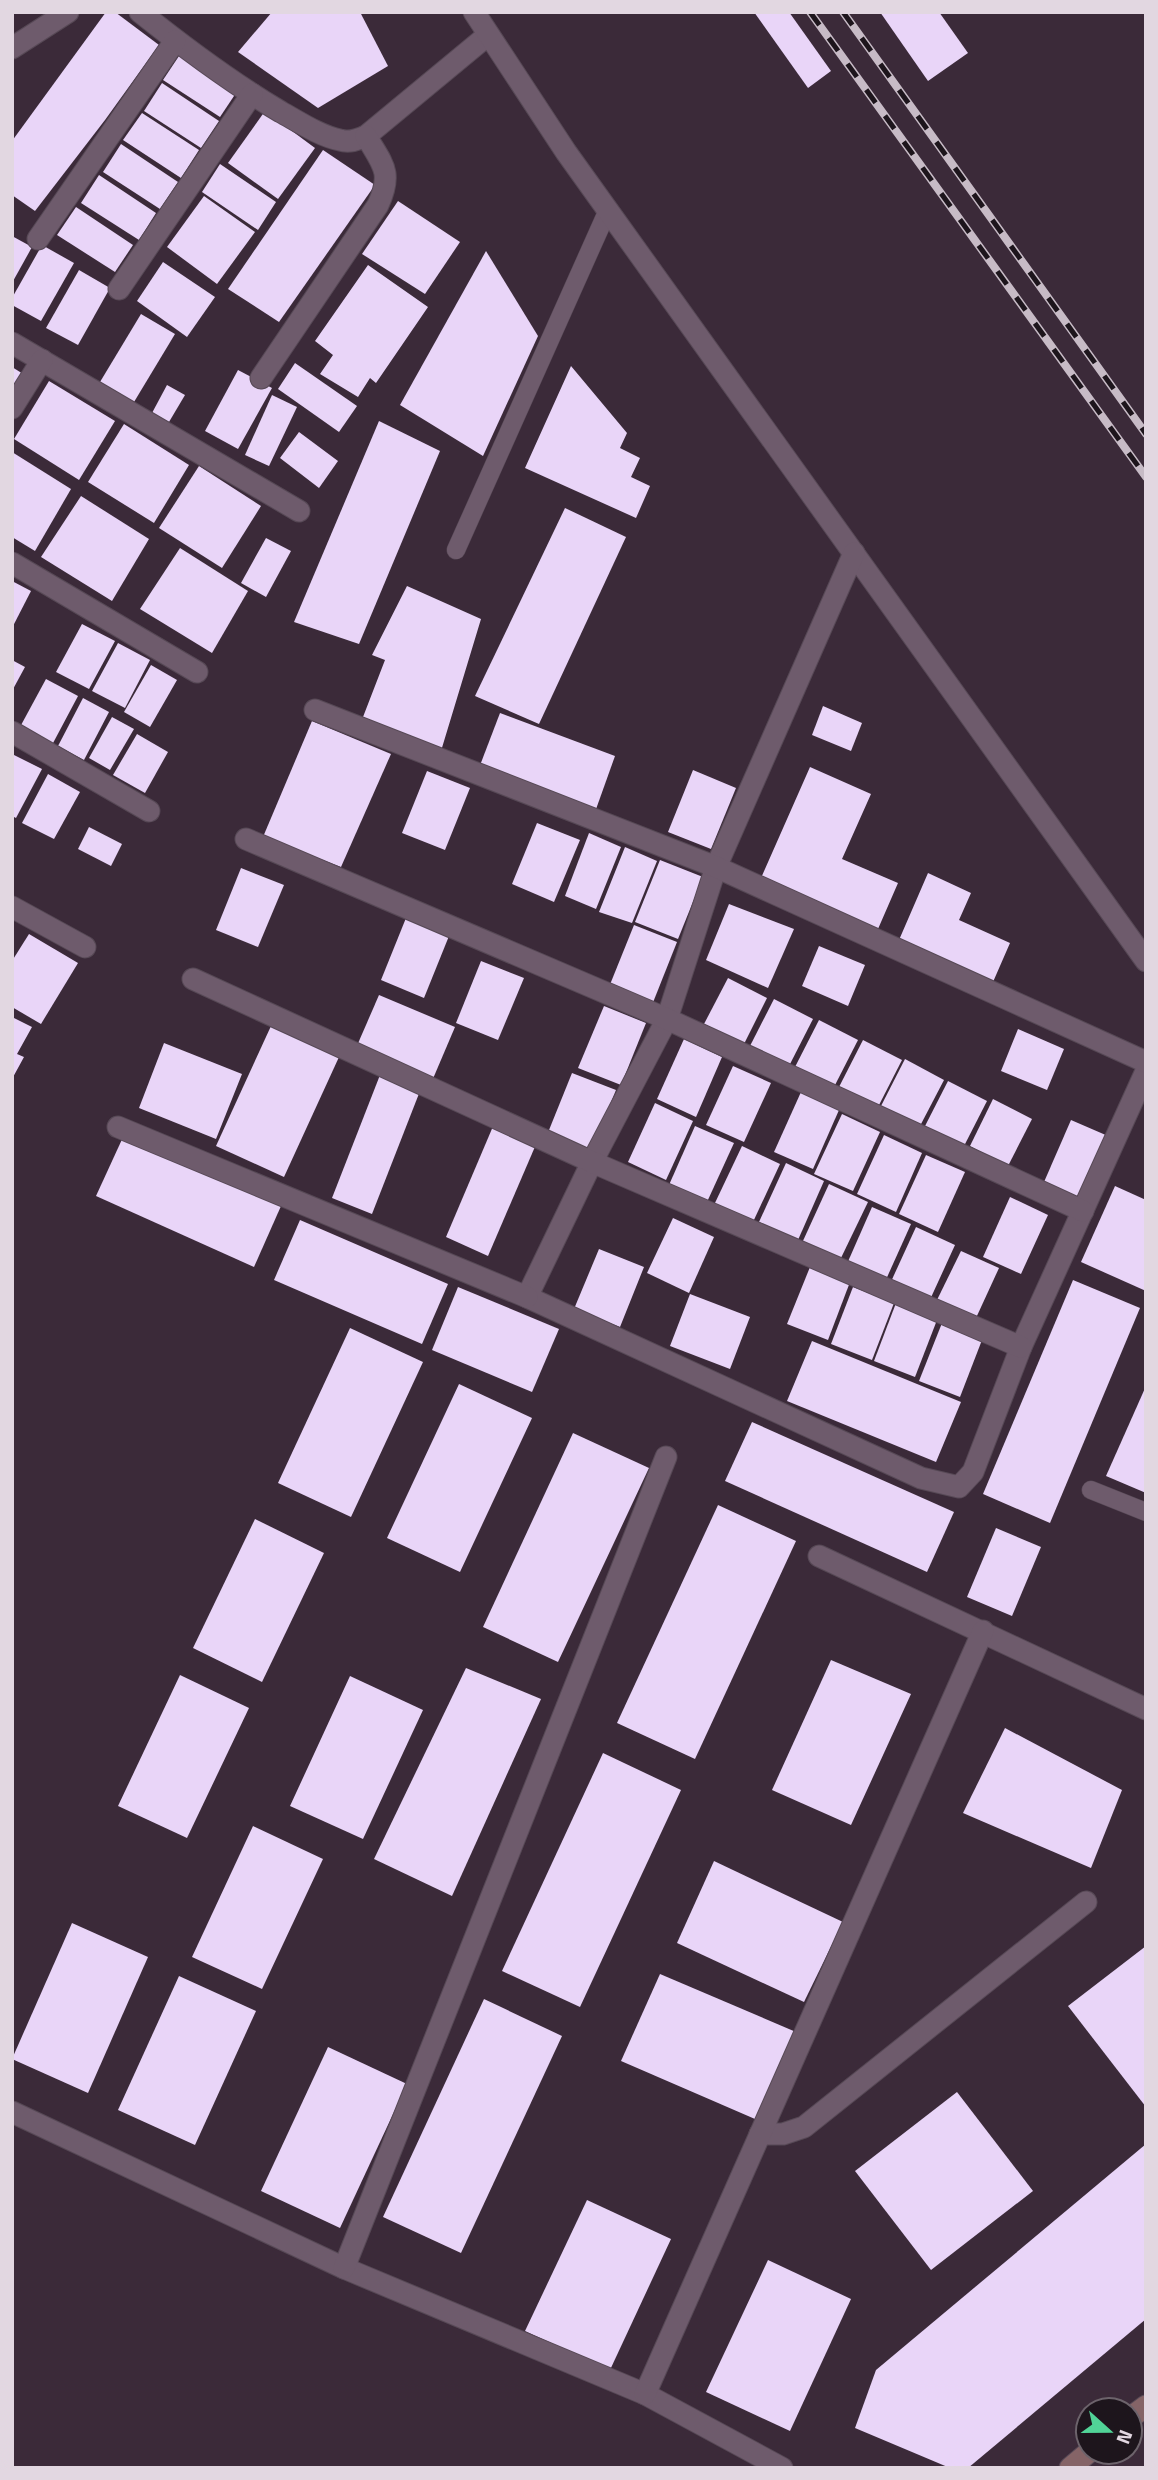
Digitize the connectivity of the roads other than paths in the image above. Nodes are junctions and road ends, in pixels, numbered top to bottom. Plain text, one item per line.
1 (68, 12) edge
2 (140, 12) edge
3 (474, 12) edge
4 (488, 35) junction
5 (175, 41) junction
6 (12, 48) edge
7 (252, 94) junction
8 (366, 136) junction
9 (608, 210) junction
10 (38, 239) dead end
11 (118, 289) dead end
12 (12, 343) edge
13 (42, 360) junction
14 (261, 378) dead end
15 (12, 408) edge
16 (299, 511) dead end
17 (456, 550) dead end
18 (854, 553) junction
19 (12, 563) edge
20 (197, 672) dead end
21 (315, 710) dead end
22 (12, 733) edge
23 (149, 811) dead end
24 (246, 839) dead end
25 (716, 867) junction
26 (12, 907) edge
27 (85, 947) dead end
28 (1146, 961) edge
29 (193, 979) dead end
30 (667, 1019) junction
31 (1146, 1062) edge
32 (1146, 1071) edge
33 (118, 1127) dead end
34 (592, 1162) junction
35 (1083, 1212) junction
36 (527, 1297) junction
37 (1021, 1347) junction
38 (666, 1457) dead end
39 (1091, 1490) dead end
40 (1146, 1512) edge
41 (819, 1556) dead end
42 (983, 1631) junction
43 (1146, 1709) edge
44 (1086, 1902) dead end
45 (12, 2112) edge
46 (760, 2134) junction
47 (344, 2267) junction
48 (645, 2394) junction
49 (782, 2468) edge

1 - 6 street
2 - 5 street
3 - 4 street
4 - 8 street
4 - 9 street
5 - 7 street
5 - 10 street
7 - 8 street
7 - 11 street
8 - 14 street
9 - 17 lane
9 - 18 street
12 - 13 street
13 - 15 street
13 - 16 street
18 - 25 street
18 - 28 street
19 - 20 street
21 - 25 street
22 - 23 street
24 - 30 street
25 - 30 street
25 - 31 street
26 - 27 street
29 - 34 street
30 - 34 street
30 - 35 street
32 - 35 street
33 - 36 street
34 - 36 street
34 - 37 street
35 - 37 street
36 - 37 street
38 - 47 street
39 - 40 lane
41 - 42 street
42 - 43 street
42 - 46 street
44 - 46 street
45 - 47 street
46 - 48 street
47 - 48 street
48 - 49 street

